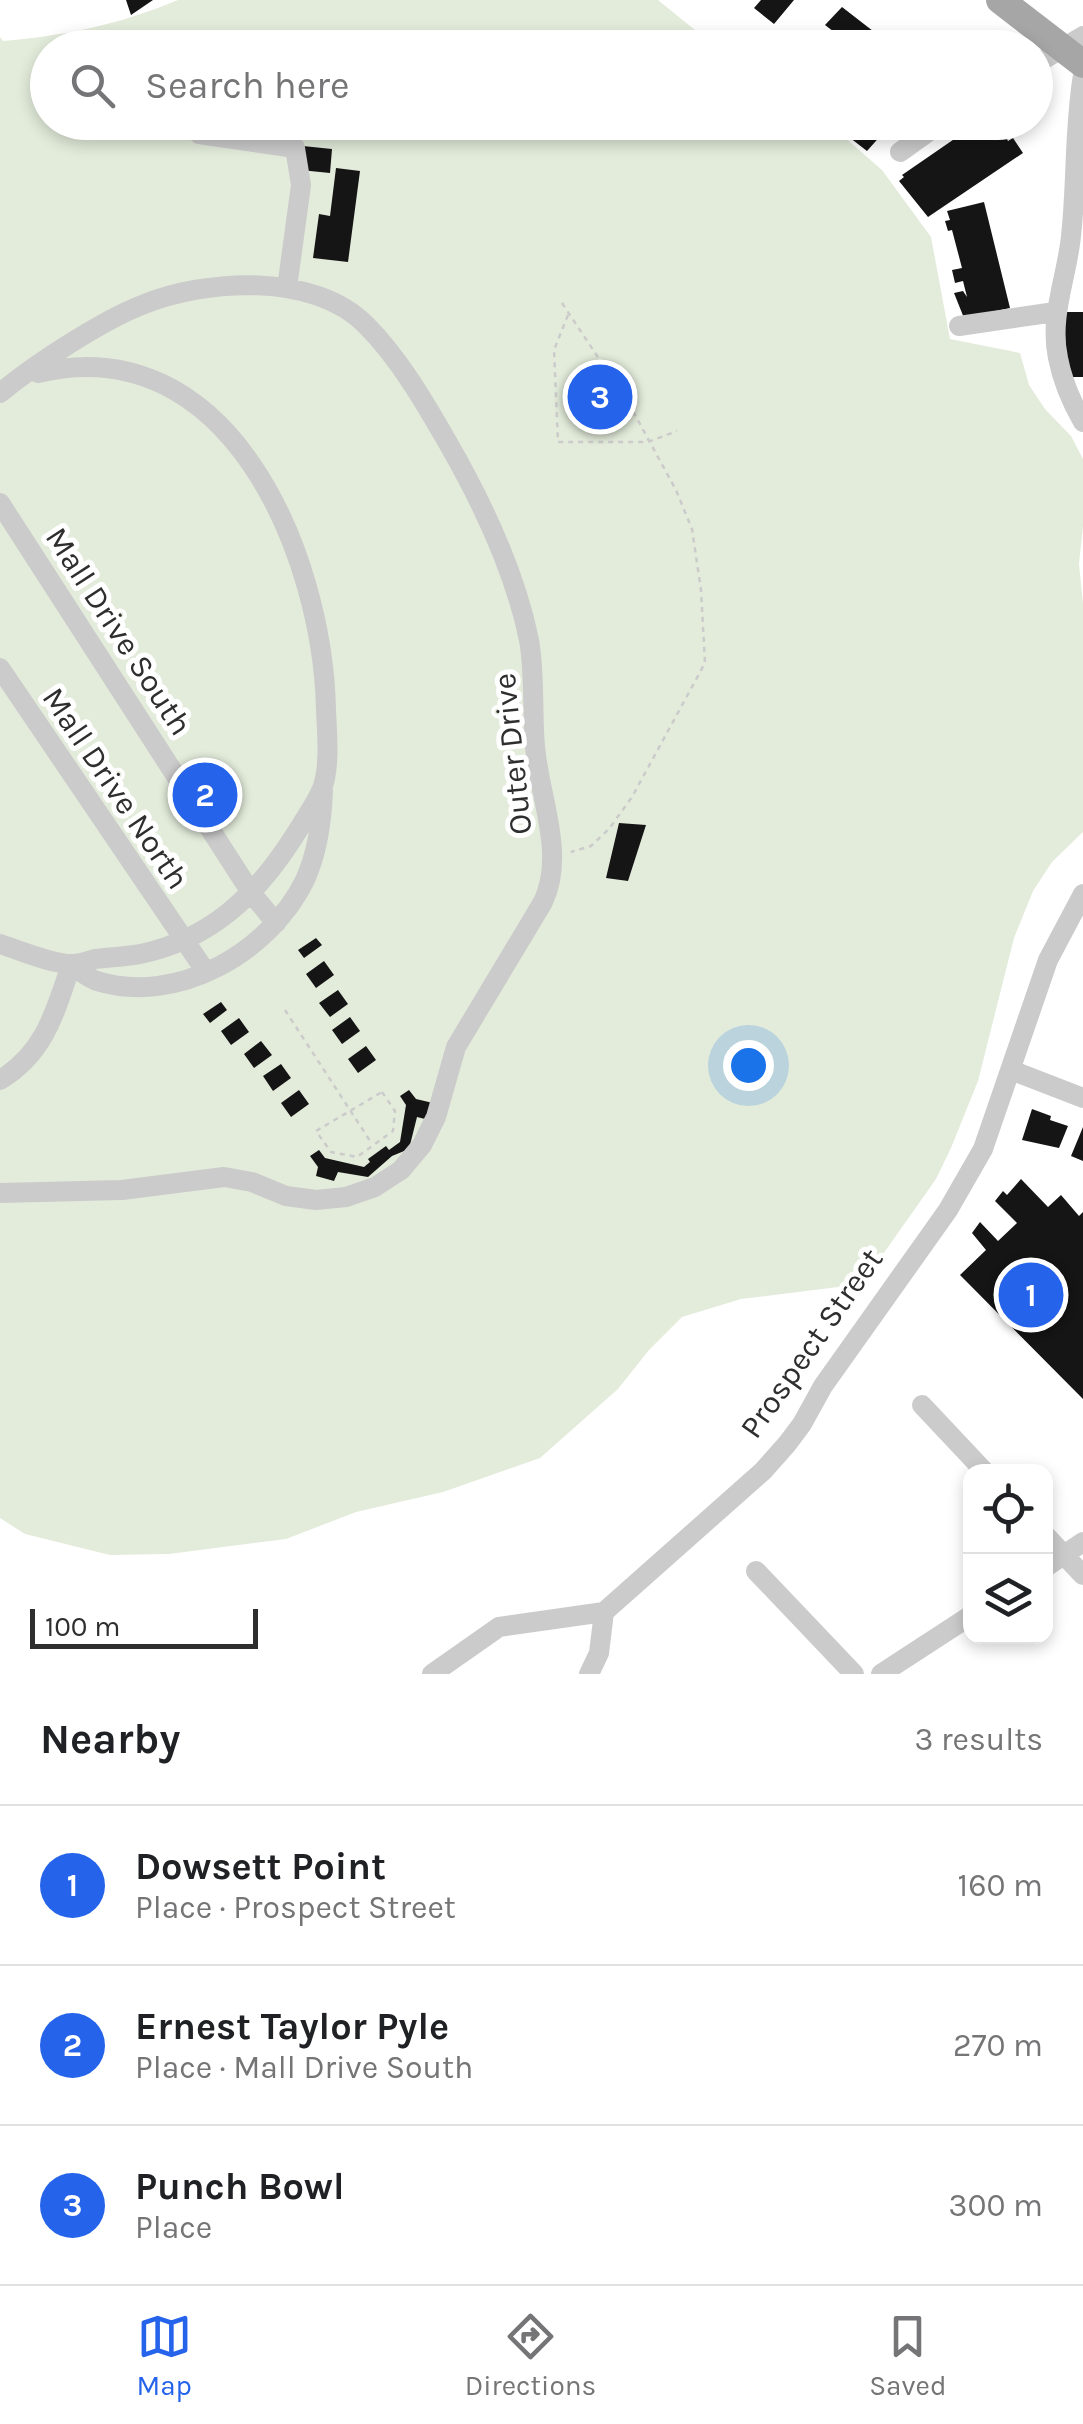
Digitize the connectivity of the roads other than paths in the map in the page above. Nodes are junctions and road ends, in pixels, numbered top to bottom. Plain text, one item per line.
1 (1000, 0) edge
2 (1046, 30) edge
3 (1053, 35) edge
4 (1076, 50) edge
5 (1083, 75) edge
6 (241, 140) edge
7 (917, 140) edge
8 (900, 152) dead end
9 (286, 288) junction
10 (1056, 312) junction
11 (959, 326) dead end
12 (8, 387) edge
13 (1077, 398) edge
14 (1083, 422) edge
15 (0, 502) edge
16 (0, 668) edge
17 (323, 788) junction
18 (252, 894) junction
19 (1083, 894) edge
20 (276, 923) junction
21 (1083, 938) edge
22 (182, 941) junction
23 (0, 944) edge
24 (1054, 946) junction
25 (70, 965) junction
26 (206, 972) junction
27 (1011, 1070) junction
28 (0, 1080) edge
29 (1083, 1098) edge
30 (0, 1193) edge
31 (922, 1404) dead end
32 (978, 1464) edge
33 (1083, 1542) edge
34 (1053, 1544) edge
35 (1064, 1556) junction
36 (1053, 1563) edge
37 (756, 1571) dead end
38 (1083, 1575) edge
39 (604, 1612) junction
40 (963, 1621) edge
41 (432, 1674) edge
42 (590, 1674) edge
43 (854, 1674) edge
44 (881, 1674) edge

1 - 2 main road
3 - 4 main road
5 - 10 street
6 - 9 street
7 - 8 street
9 - 12 street, Outer Drive
9 - 30 street, Outer Drive
10 - 11 street
10 - 13 street
12 - 17 street
13 - 14 street
15 - 18 street, Mall Drive South
16 - 22 street, Mall Drive North
17 - 18 street
17 - 20 street
18 - 20 street, Mall Drive South
18 - 22 street
19 - 24 street, Prospect Street
20 - 26 street
21 - 24 street
22 - 25 street
22 - 26 street, Mall Drive North
23 - 25 street
24 - 27 street, Prospect Street
25 - 26 street
25 - 28 street
27 - 29 street
27 - 39 street, Prospect Street
31 - 32 street
33 - 35 street
34 - 35 street
35 - 36 street
35 - 38 street
37 - 43 street
39 - 41 street
39 - 42 street
40 - 44 street

